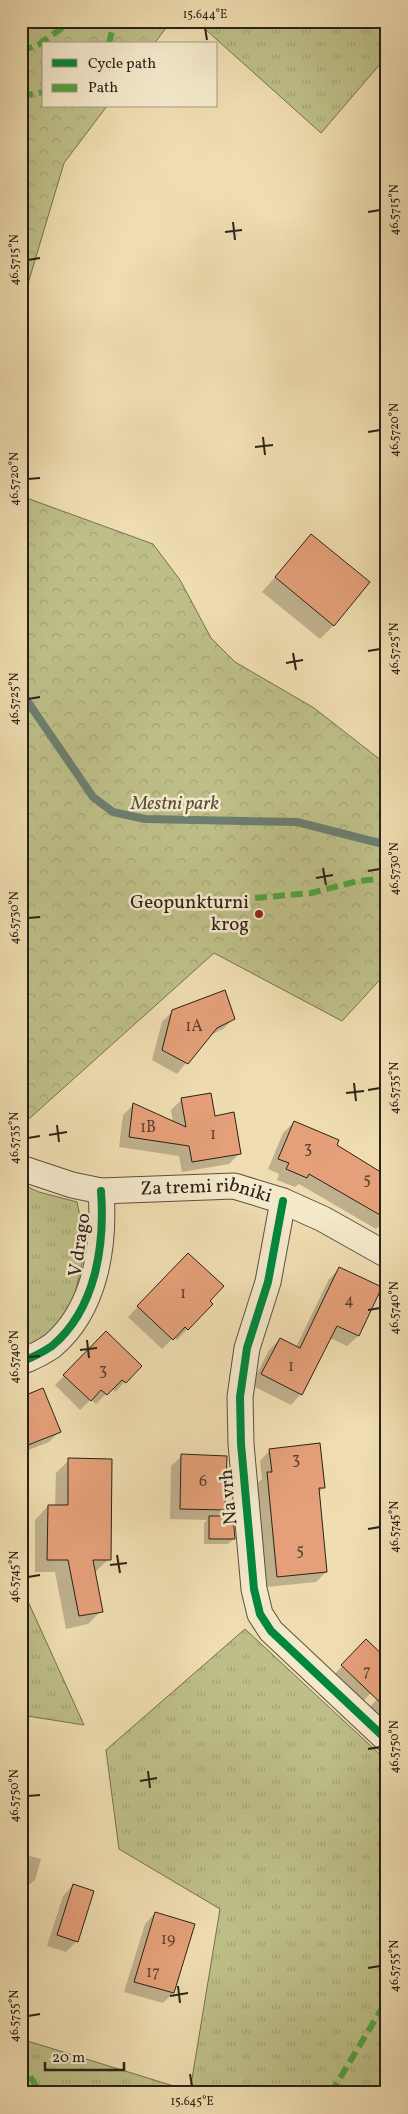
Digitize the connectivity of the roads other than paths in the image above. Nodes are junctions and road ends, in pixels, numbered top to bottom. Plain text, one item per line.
1 (21, 1168) edge
2 (101, 1191) junction
3 (283, 1201) junction
4 (387, 1255) edge
5 (21, 1362) edge
6 (387, 1740) edge

1 - 2 street, Za tremi ribniki
2 - 3 street, Za tremi ribniki
2 - 5 street, V drago
3 - 4 street, Za tremi ribniki
3 - 6 street, Na vrh

